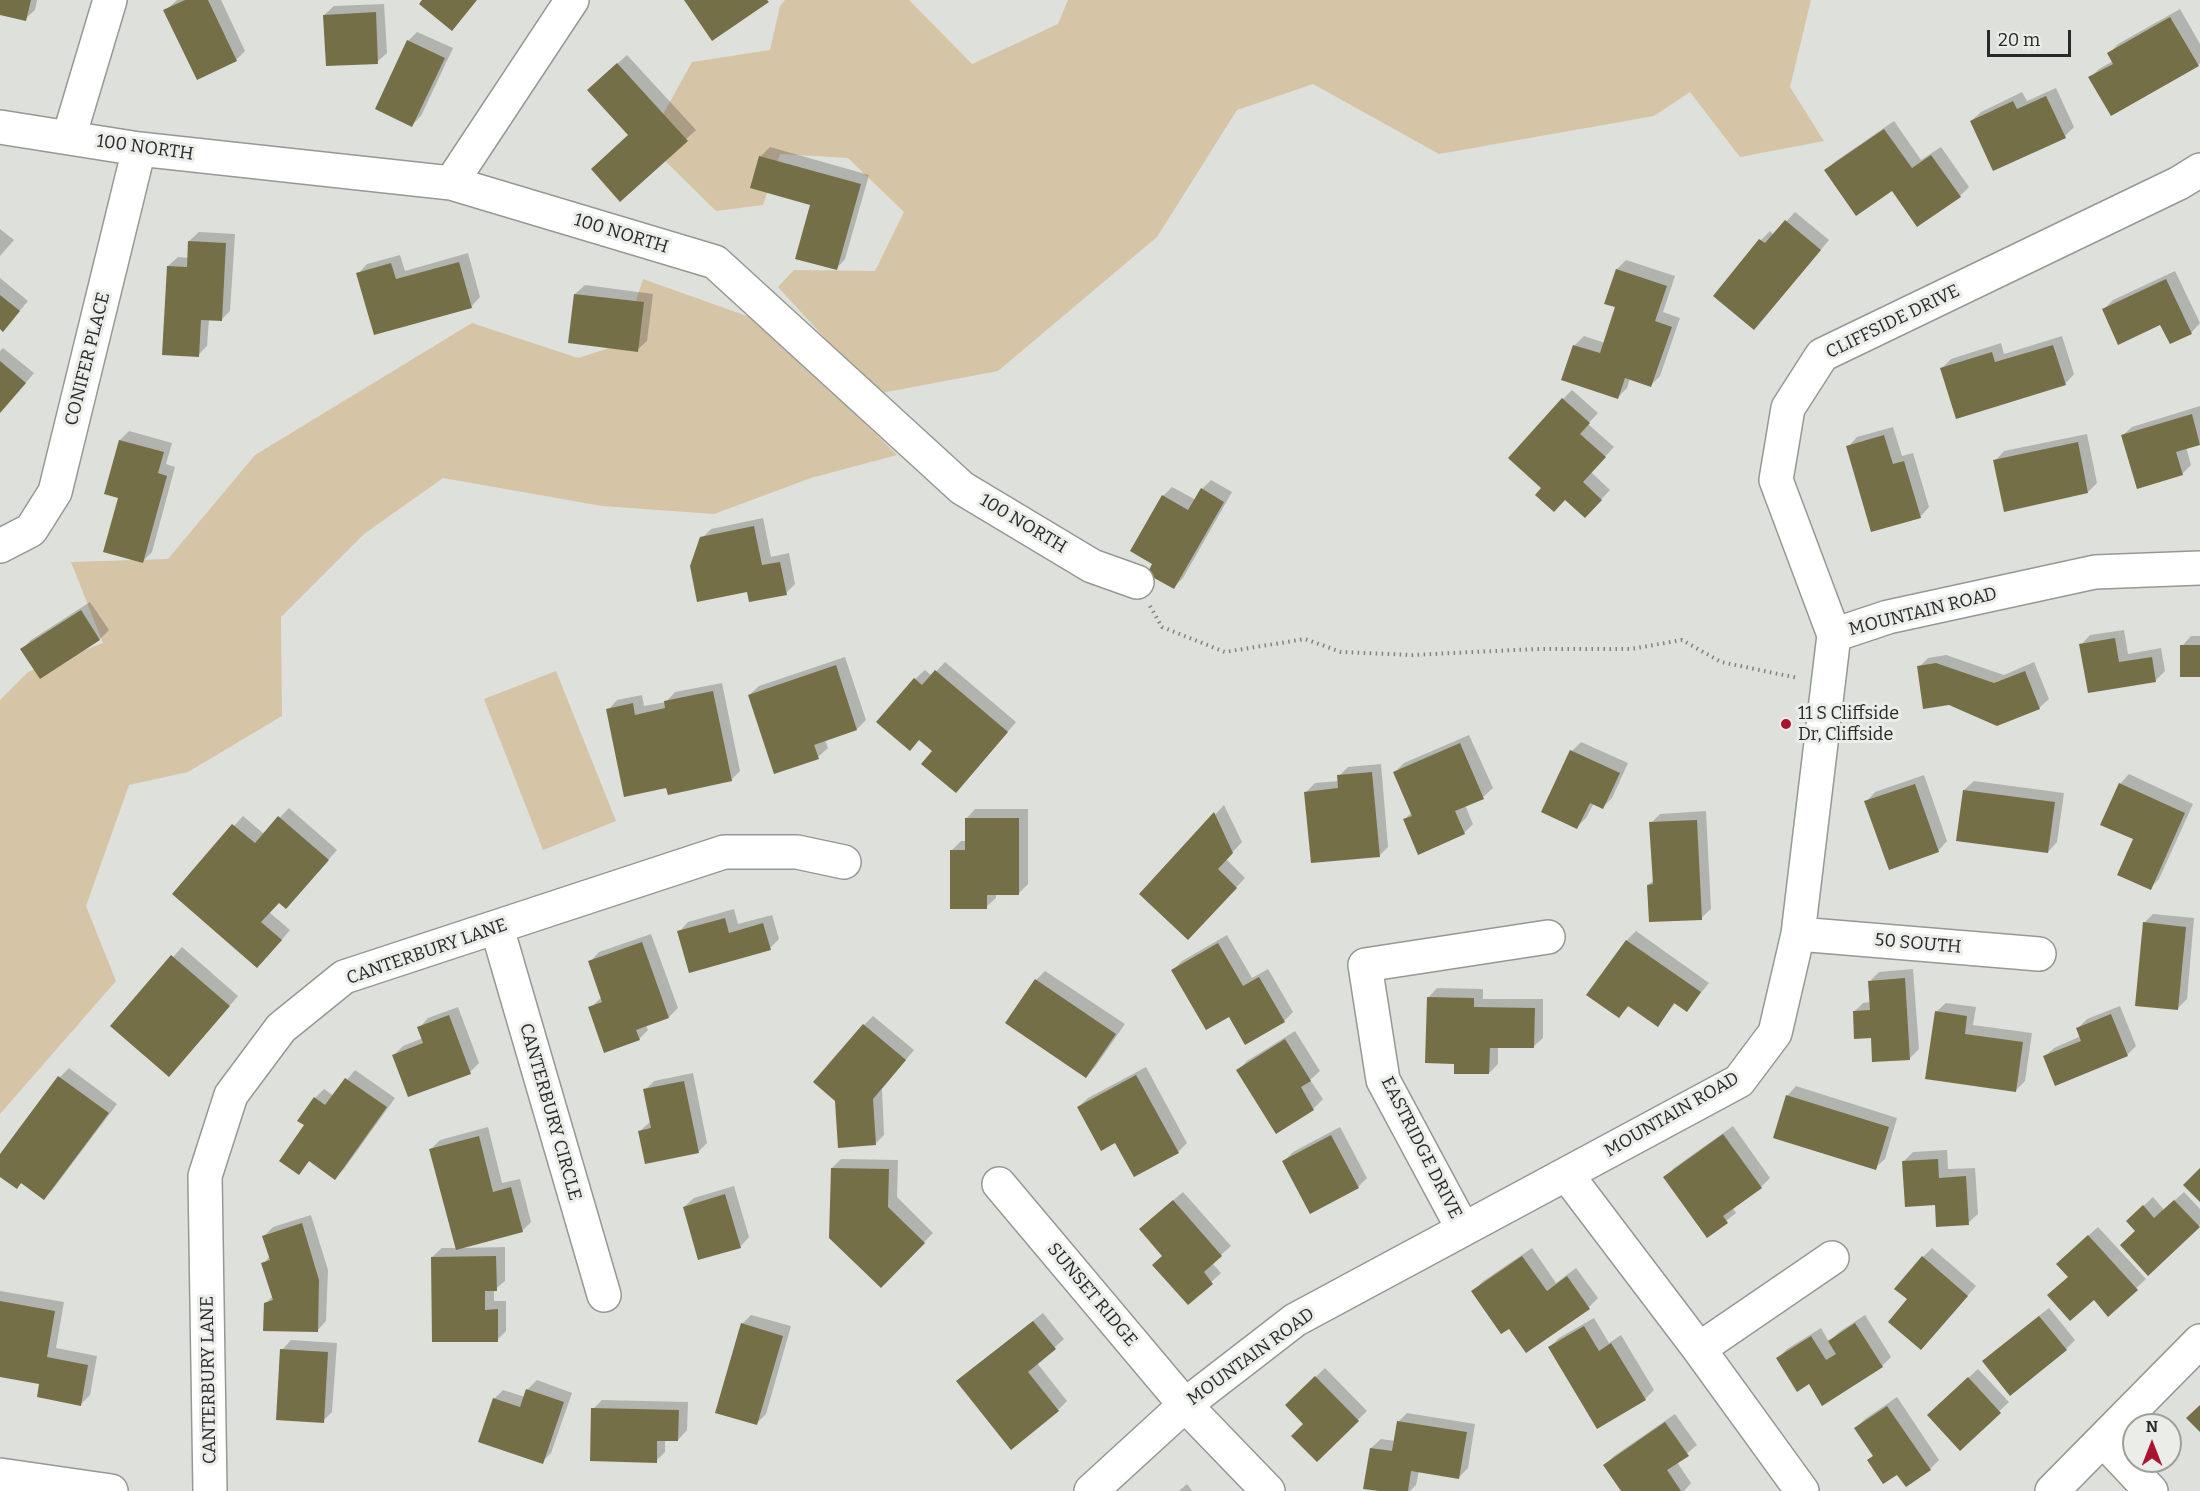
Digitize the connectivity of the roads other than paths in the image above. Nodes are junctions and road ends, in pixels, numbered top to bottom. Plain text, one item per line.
1 (110, 0) edge
2 (572, 0) edge
3 (0, 127) edge
4 (69, 137) junction
5 (139, 149) junction
6 (2200, 171) edge
7 (451, 183) junction
8 (0, 546) edge
9 (2200, 568) edge
10 (1137, 582) road end
11 (1834, 635) junction
12 (844, 862) dead end
13 (497, 928) junction
14 (1798, 934) junction
15 (1548, 937) dead end
16 (2039, 954) dead end
17 (1567, 1175) junction
18 (999, 1184) dead end
19 (1463, 1229) junction
20 (1832, 1258) dead end
21 (604, 1295) dead end
22 (2200, 1341) edge
23 (1699, 1348) junction
24 (1185, 1405) junction
25 (2103, 1440) junction
26 (0, 1474) edge
27 (111, 1491) edge
28 (210, 1491) edge
29 (1091, 1491) edge
30 (1268, 1491) edge
31 (1802, 1491) edge
32 (2052, 1491) edge
33 (2151, 1491) edge

1 - 4 street
2 - 7 street
3 - 4 street, 100 NORTH
4 - 5 street, 100 NORTH
5 - 7 street, 100 NORTH
5 - 8 street, CONIFER PLACE
6 - 11 street, CLIFFSIDE DRIVE
7 - 10 street, 100 NORTH
9 - 11 street, MOUNTAIN ROAD
11 - 14 street, MOUNTAIN ROAD
12 - 13 street, CANTERBURY LANE
13 - 21 street, CANTERBURY CIRCLE
13 - 28 street, CANTERBURY LANE
14 - 16 street, 50 SOUTH
14 - 17 street, MOUNTAIN ROAD
15 - 19 street, EASTRIDGE DRIVE
17 - 19 street, MOUNTAIN ROAD
17 - 23 street
18 - 24 street, SUNSET RIDGE
19 - 24 street, MOUNTAIN ROAD
20 - 23 street
22 - 25 street
23 - 31 street
24 - 29 street, MOUNTAIN ROAD
24 - 30 street, SUNSET RIDGE
25 - 32 street
25 - 33 street
26 - 27 street

